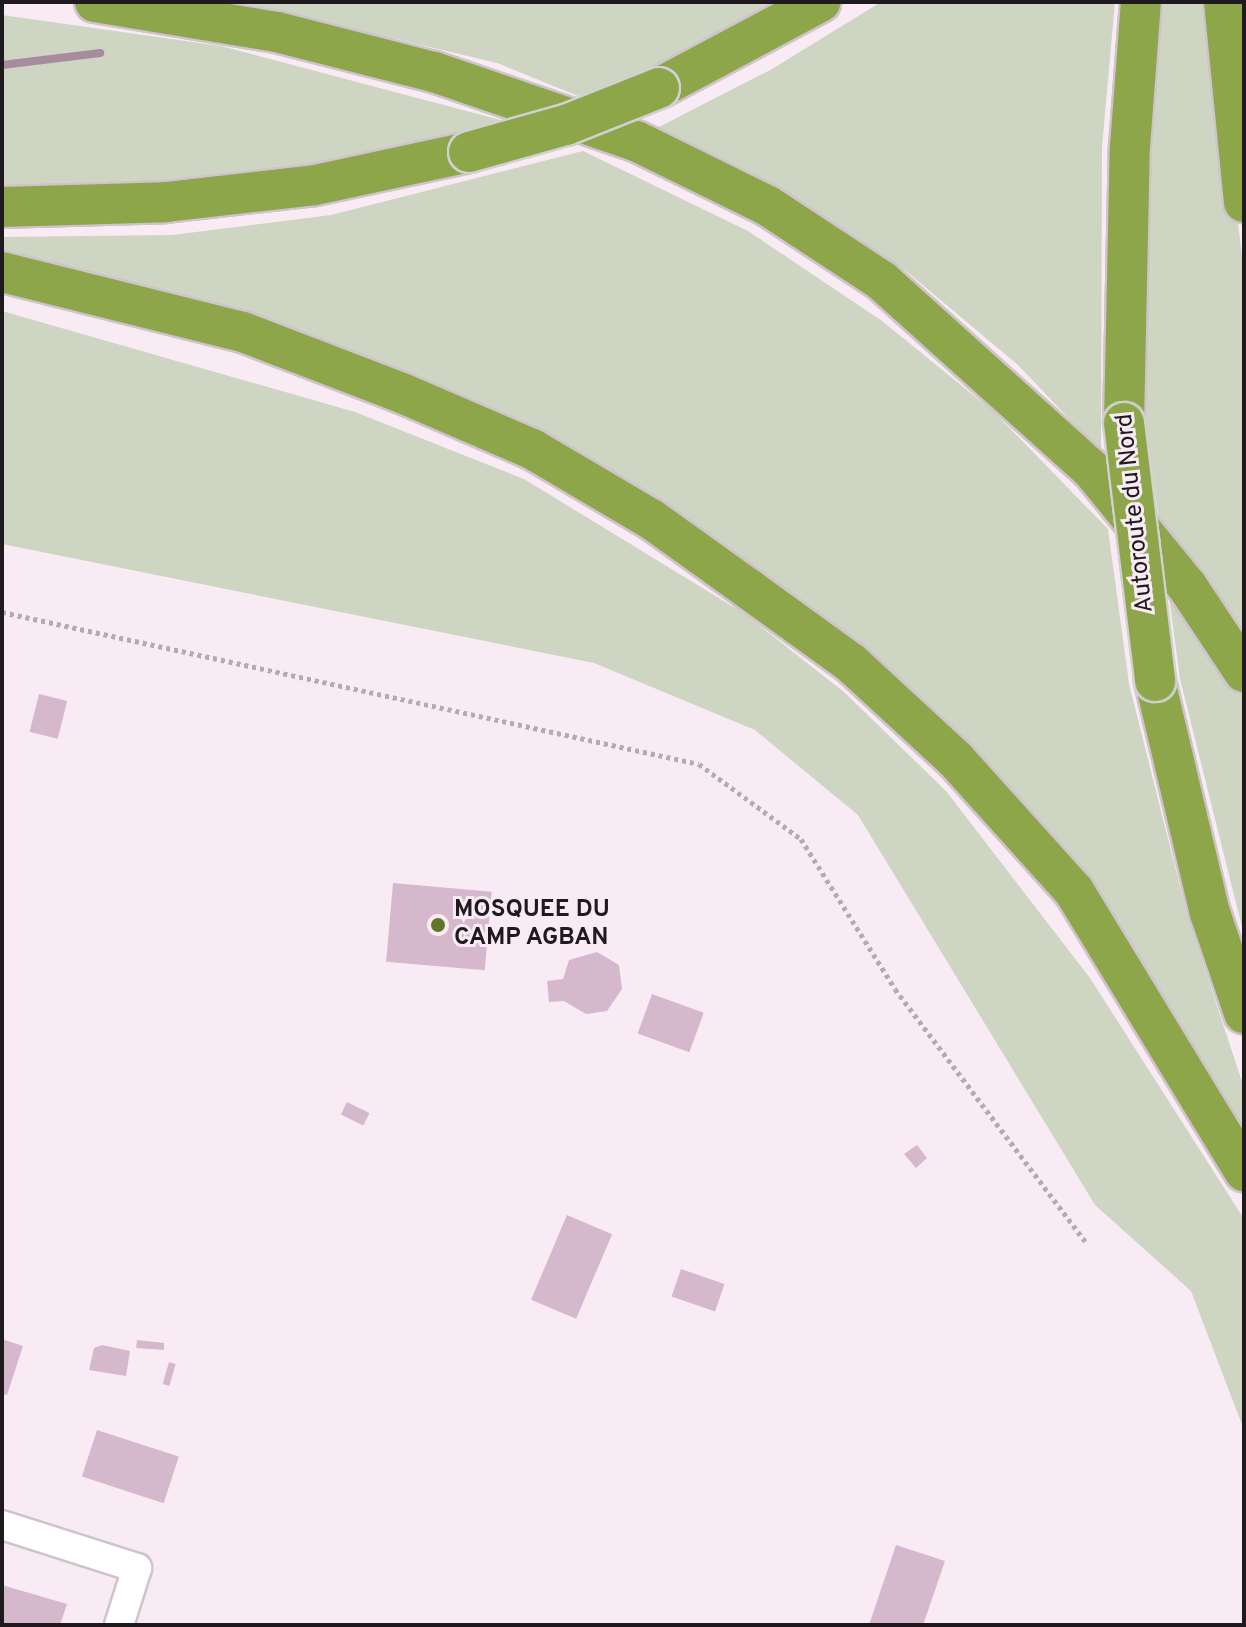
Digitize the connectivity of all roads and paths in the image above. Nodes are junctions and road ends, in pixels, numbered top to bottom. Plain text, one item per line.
1 (95, 2) edge
2 (820, 2) edge
3 (1141, 2) edge
4 (1224, 2) edge
5 (1244, 202) edge
6 (2, 207) edge
7 (2, 272) edge
8 (2, 612) edge
9 (1244, 672) edge
10 (1244, 1013) edge
11 (1244, 1171) edge
12 (1085, 1241) dead end
13 (2, 1525) edge
14 (119, 1625) edge

1 - 9 highway
2 - 6 highway, bridge
3 - 10 highway, Autoroute du Nord, bridge
4 - 5 highway
7 - 11 highway
8 - 12 path
13 - 14 lane

